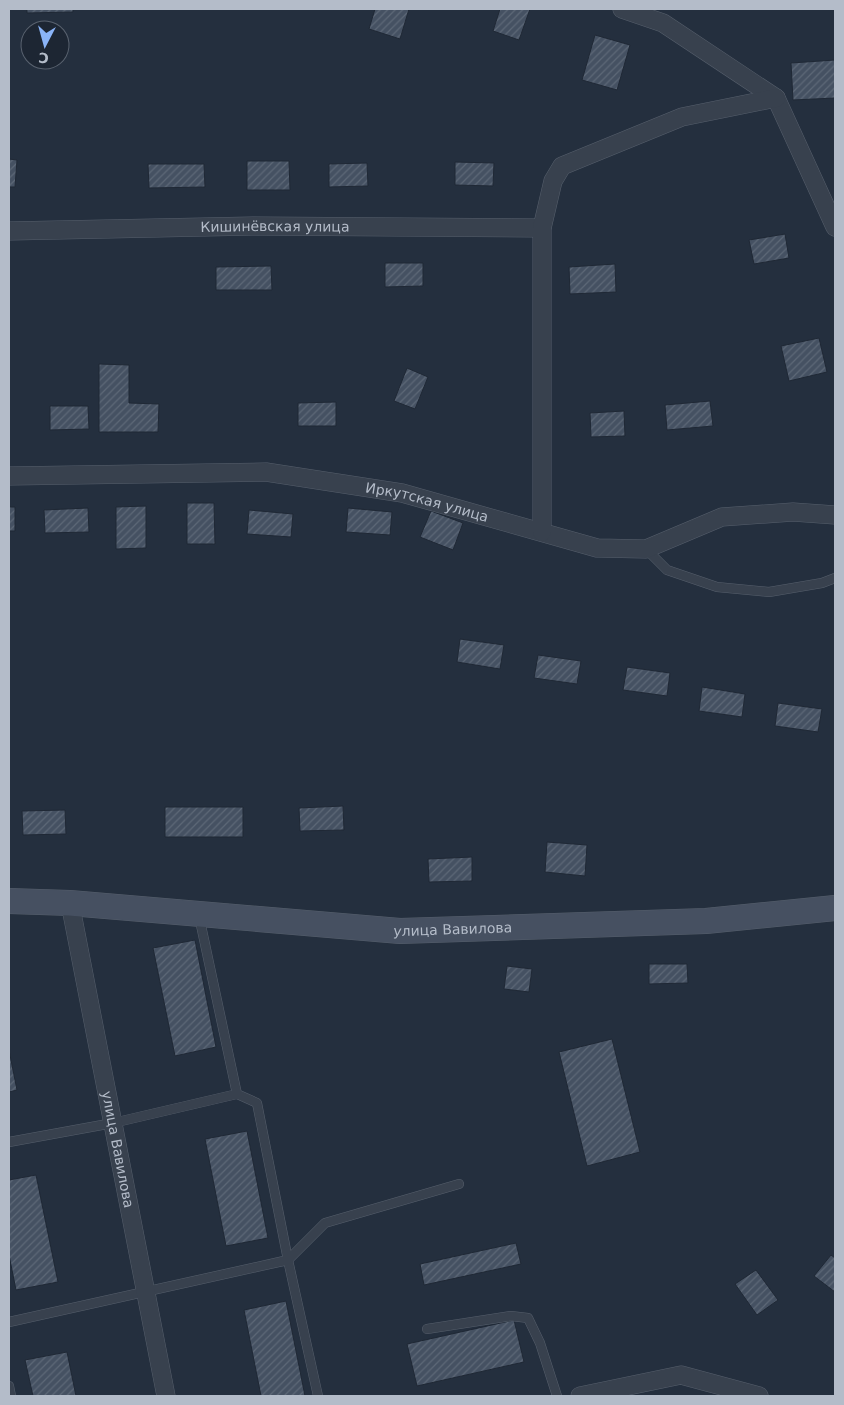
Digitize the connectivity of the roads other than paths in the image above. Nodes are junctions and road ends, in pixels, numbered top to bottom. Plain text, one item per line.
1 (622, 9) edge
2 (776, 98) junction
3 (835, 227) edge
4 (542, 228) junction
5 (9, 231) edge
6 (9, 476) edge
7 (835, 515) edge
8 (542, 532) junction
9 (646, 549) junction
10 (835, 578) edge
11 (9, 901) edge
12 (70, 903) junction
13 (835, 908) edge
14 (198, 914) junction
15 (237, 1094) junction
16 (113, 1123) junction
17 (9, 1142) edge
18 (459, 1184) dead end
19 (288, 1260) junction
20 (146, 1292) junction
21 (9, 1322) edge
22 (427, 1329) dead end
23 (9, 1386) edge
24 (11, 1396) edge
25 (166, 1396) edge
26 (318, 1396) edge
27 (557, 1396) edge
28 (580, 1396) edge
29 (758, 1396) edge

1 - 2 street
2 - 3 street
2 - 4 street
4 - 5 street, Кишинёвская улица
4 - 8 street
6 - 8 street, Иркутская улица
7 - 9 street, Иркутская улица
8 - 9 street, Иркутская улица
9 - 10 lane
11 - 12 street, улица Вавилова
12 - 14 street, улица Вавилова
12 - 16 street, улица Вавилова
13 - 14 street, улица Вавилова
14 - 15 lane
15 - 16 lane
15 - 19 lane
16 - 17 lane
16 - 20 street, улица Вавилова
18 - 19 lane
19 - 20 lane
19 - 26 lane
20 - 21 lane
20 - 25 street, улица Вавилова
22 - 27 lane
23 - 24 lane
28 - 29 street

